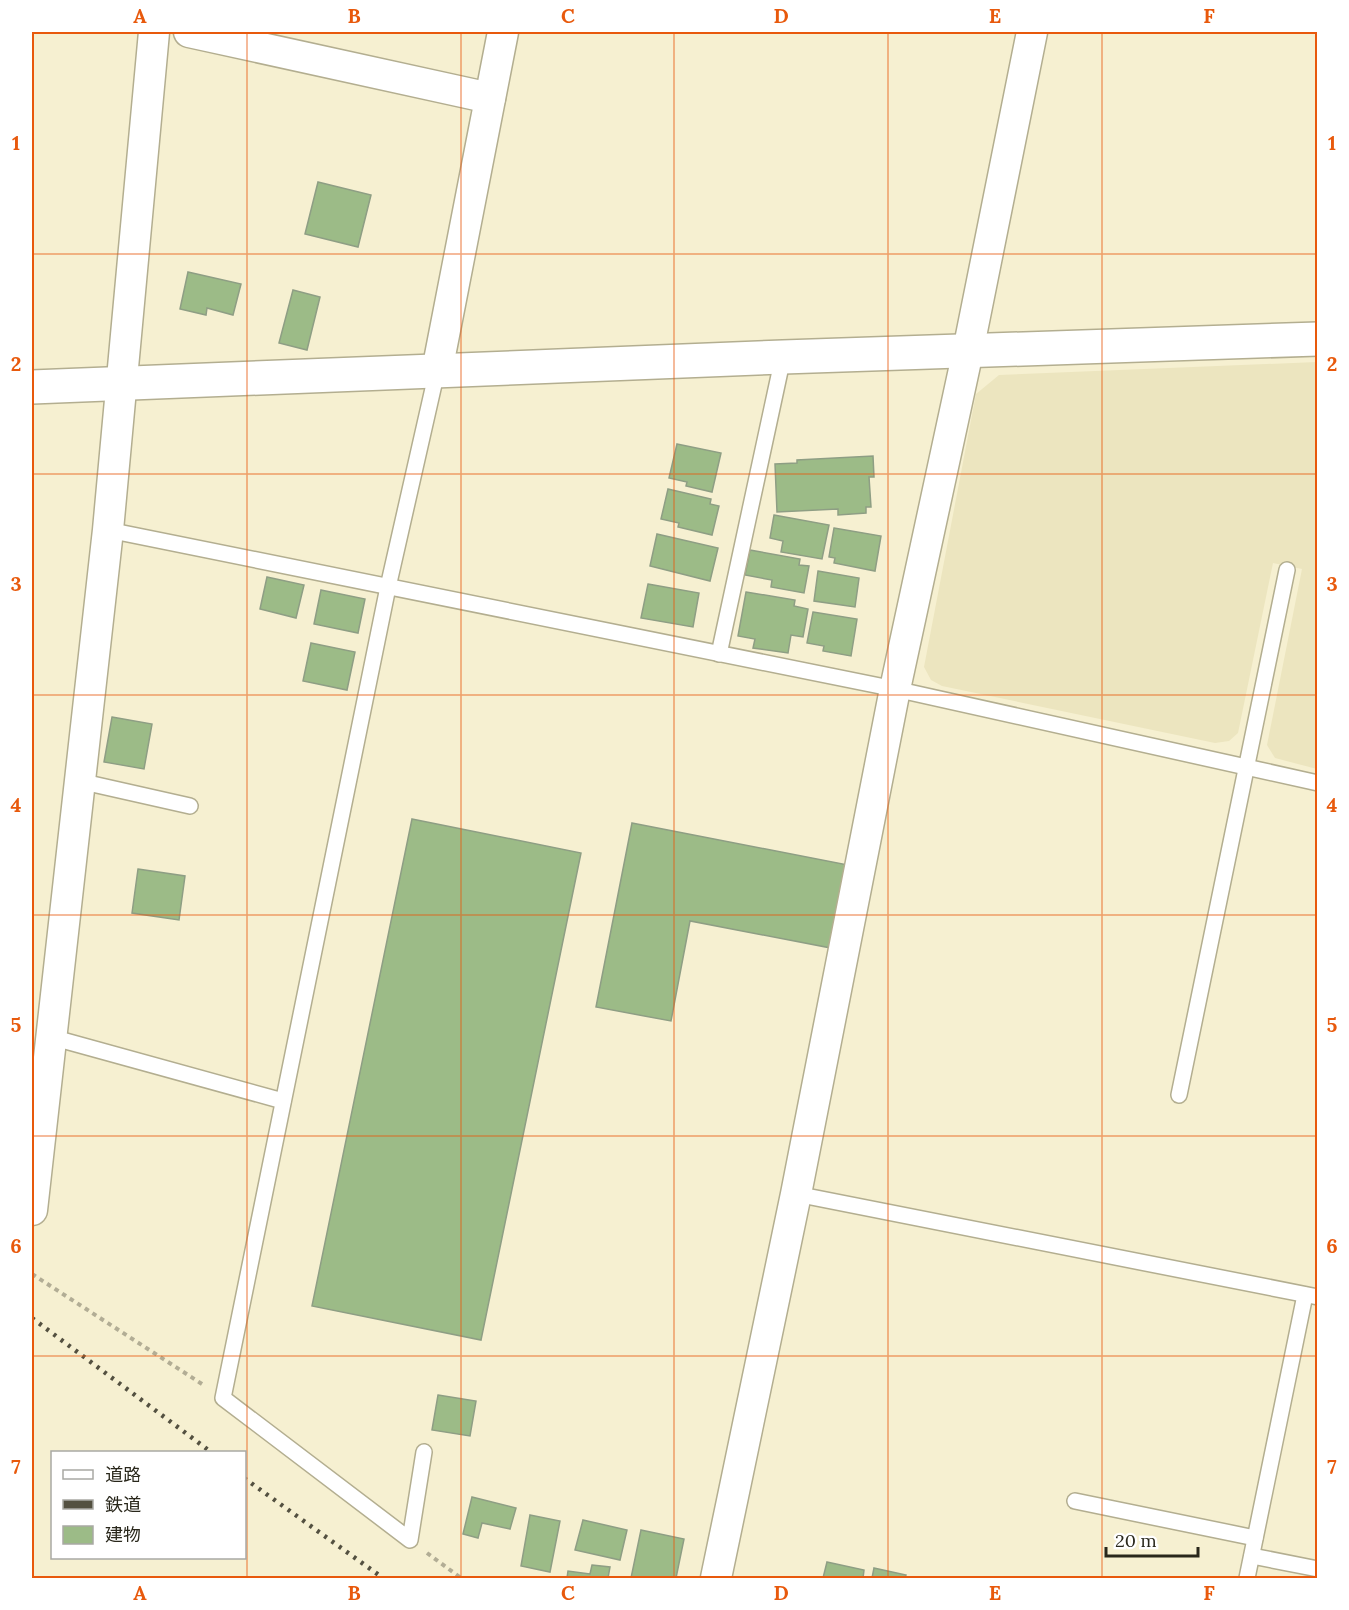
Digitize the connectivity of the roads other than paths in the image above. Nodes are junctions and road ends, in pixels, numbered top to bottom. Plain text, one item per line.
1 (154, 32) edge
2 (189, 32) edge
3 (503, 32) edge
4 (1032, 32) edge
5 (490, 98) junction
6 (1317, 339) edge
7 (968, 351) junction
8 (783, 357) junction
9 (437, 371) junction
10 (121, 383) junction
11 (32, 387) edge
12 (108, 530) junction
13 (1287, 570) dead end
14 (388, 587) junction
15 (719, 654) junction
16 (895, 689) junction
17 (1247, 767) junction
18 (79, 781) junction
19 (1317, 783) edge
20 (189, 806) dead end
21 (51, 1037) junction
22 (1179, 1095) dead end
23 (283, 1101) junction
24 (795, 1194) junction
25 (32, 1210) edge
26 (1311, 1296) edge
27 (424, 1452) dead end
28 (1075, 1501) dead end
29 (1255, 1538) junction
30 (1252, 1556) junction
31 (1317, 1569) edge
32 (716, 1578) edge
33 (1247, 1578) edge

1 - 10 street
2 - 5 street
3 - 5 street
4 - 7 street
5 - 9 street
6 - 7 street
7 - 8 street
7 - 16 street
8 - 9 street
8 - 15 lane
9 - 10 street
9 - 14 lane
10 - 11 street
10 - 12 street
12 - 14 lane
12 - 18 street
13 - 17 lane
14 - 15 lane
14 - 23 lane
15 - 16 lane
16 - 17 lane
16 - 24 street
17 - 19 lane
17 - 22 lane
18 - 20 lane
18 - 21 street
21 - 23 lane
21 - 25 street
23 - 27 lane
24 - 26 lane
24 - 32 street
26 - 29 lane
28 - 29 lane
29 - 30 lane
30 - 31 lane
30 - 33 lane

